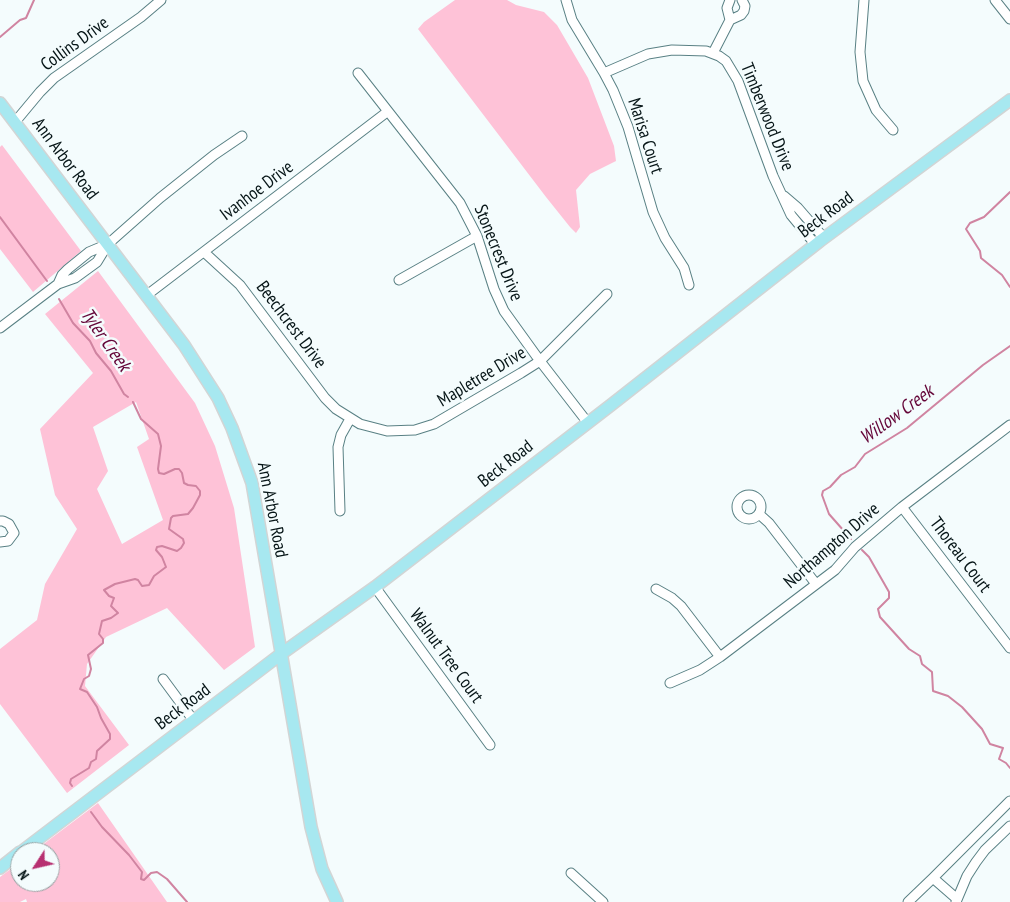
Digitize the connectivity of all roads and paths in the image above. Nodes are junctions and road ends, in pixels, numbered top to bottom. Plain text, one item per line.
1 (161, 0) edge
2 (566, 0) edge
3 (730, 0) edge
4 (742, 0) edge
5 (864, 0) edge
6 (995, 0) edge
7 (1010, 19) edge
8 (730, 20) junction
9 (713, 53) junction
10 (358, 73) dead end
11 (604, 73) junction
12 (1010, 100) edge
13 (0, 103) edge
14 (387, 112) junction
15 (15, 122) junction
16 (893, 130) dead end
17 (242, 136) dead end
18 (477, 236) junction
19 (820, 241) junction
20 (108, 244) junction
21 (204, 252) junction
22 (399, 280) dead end
23 (689, 284) dead end
24 (607, 294) dead end
25 (147, 295) junction
26 (0, 328) edge
27 (540, 361) junction
28 (350, 419) junction
29 (588, 423) junction
30 (1010, 425) edge
31 (902, 506) junction
32 (340, 511) dead end
33 (758, 514) dead end
34 (0, 521) edge
35 (0, 542) edge
36 (816, 584) junction
37 (375, 587) junction
38 (656, 589) dead end
39 (1010, 648) edge
40 (282, 654) junction
41 (720, 657) junction
42 (163, 678) dead end
43 (670, 683) dead end
44 (194, 721) junction
45 (490, 745) dead end
46 (1010, 801) edge
47 (1010, 826) edge
48 (33, 842) edge
49 (10, 860) edge
50 (0, 868) edge
51 (571, 873) dead end
52 (934, 878) junction
53 (956, 900) edge
54 (337, 902) edge
55 (603, 902) edge
56 (908, 902) edge

1 - 15 street, Collins Drive
2 - 11 street, Marisa Court
3 - 8 street
4 - 8 street
5 - 16 street
6 - 7 street
8 - 9 street
9 - 11 street
9 - 19 street, Timberwood Drive
10 - 14 street, Stonecrest Drive
11 - 23 street, Marisa Court
12 - 19 main road, Beck Road
13 - 15 main road, Ann Arbor Road
14 - 18 street, Stonecrest Drive
14 - 21 street, Ivanhoe Drive
15 - 20 main road, Ann Arbor Road
17 - 20 street
18 - 22 street
18 - 27 street, Stonecrest Drive
19 - 29 main road, Beck Road
20 - 25 main road, Ann Arbor Road
20 - 26 street
21 - 25 street, Ivanhoe Drive
21 - 28 street, Beechcrest Drive
24 - 27 street, Mapletree Drive
25 - 40 main road, Ann Arbor Road
27 - 28 street, Mapletree Drive
27 - 29 street, Stonecrest Drive
28 - 32 street
29 - 37 main road, Beck Road
30 - 31 street, Northampton Drive
31 - 36 street, Northampton Drive
31 - 39 street, Thoreau Court
33 - 36 street
34 - 35 street
36 - 41 street, Northampton Drive
37 - 40 main road, Beck Road
37 - 45 street, Walnut Tree Court
38 - 41 street
40 - 44 main road, Beck Road
40 - 54 main road, Ann Arbor Road
41 - 43 street, Northampton Drive
42 - 44 street
44 - 48 main road, Beck Road
46 - 52 street
47 - 53 street
49 - 50 main road, Beck Road
51 - 55 street
52 - 53 street
52 - 56 street

